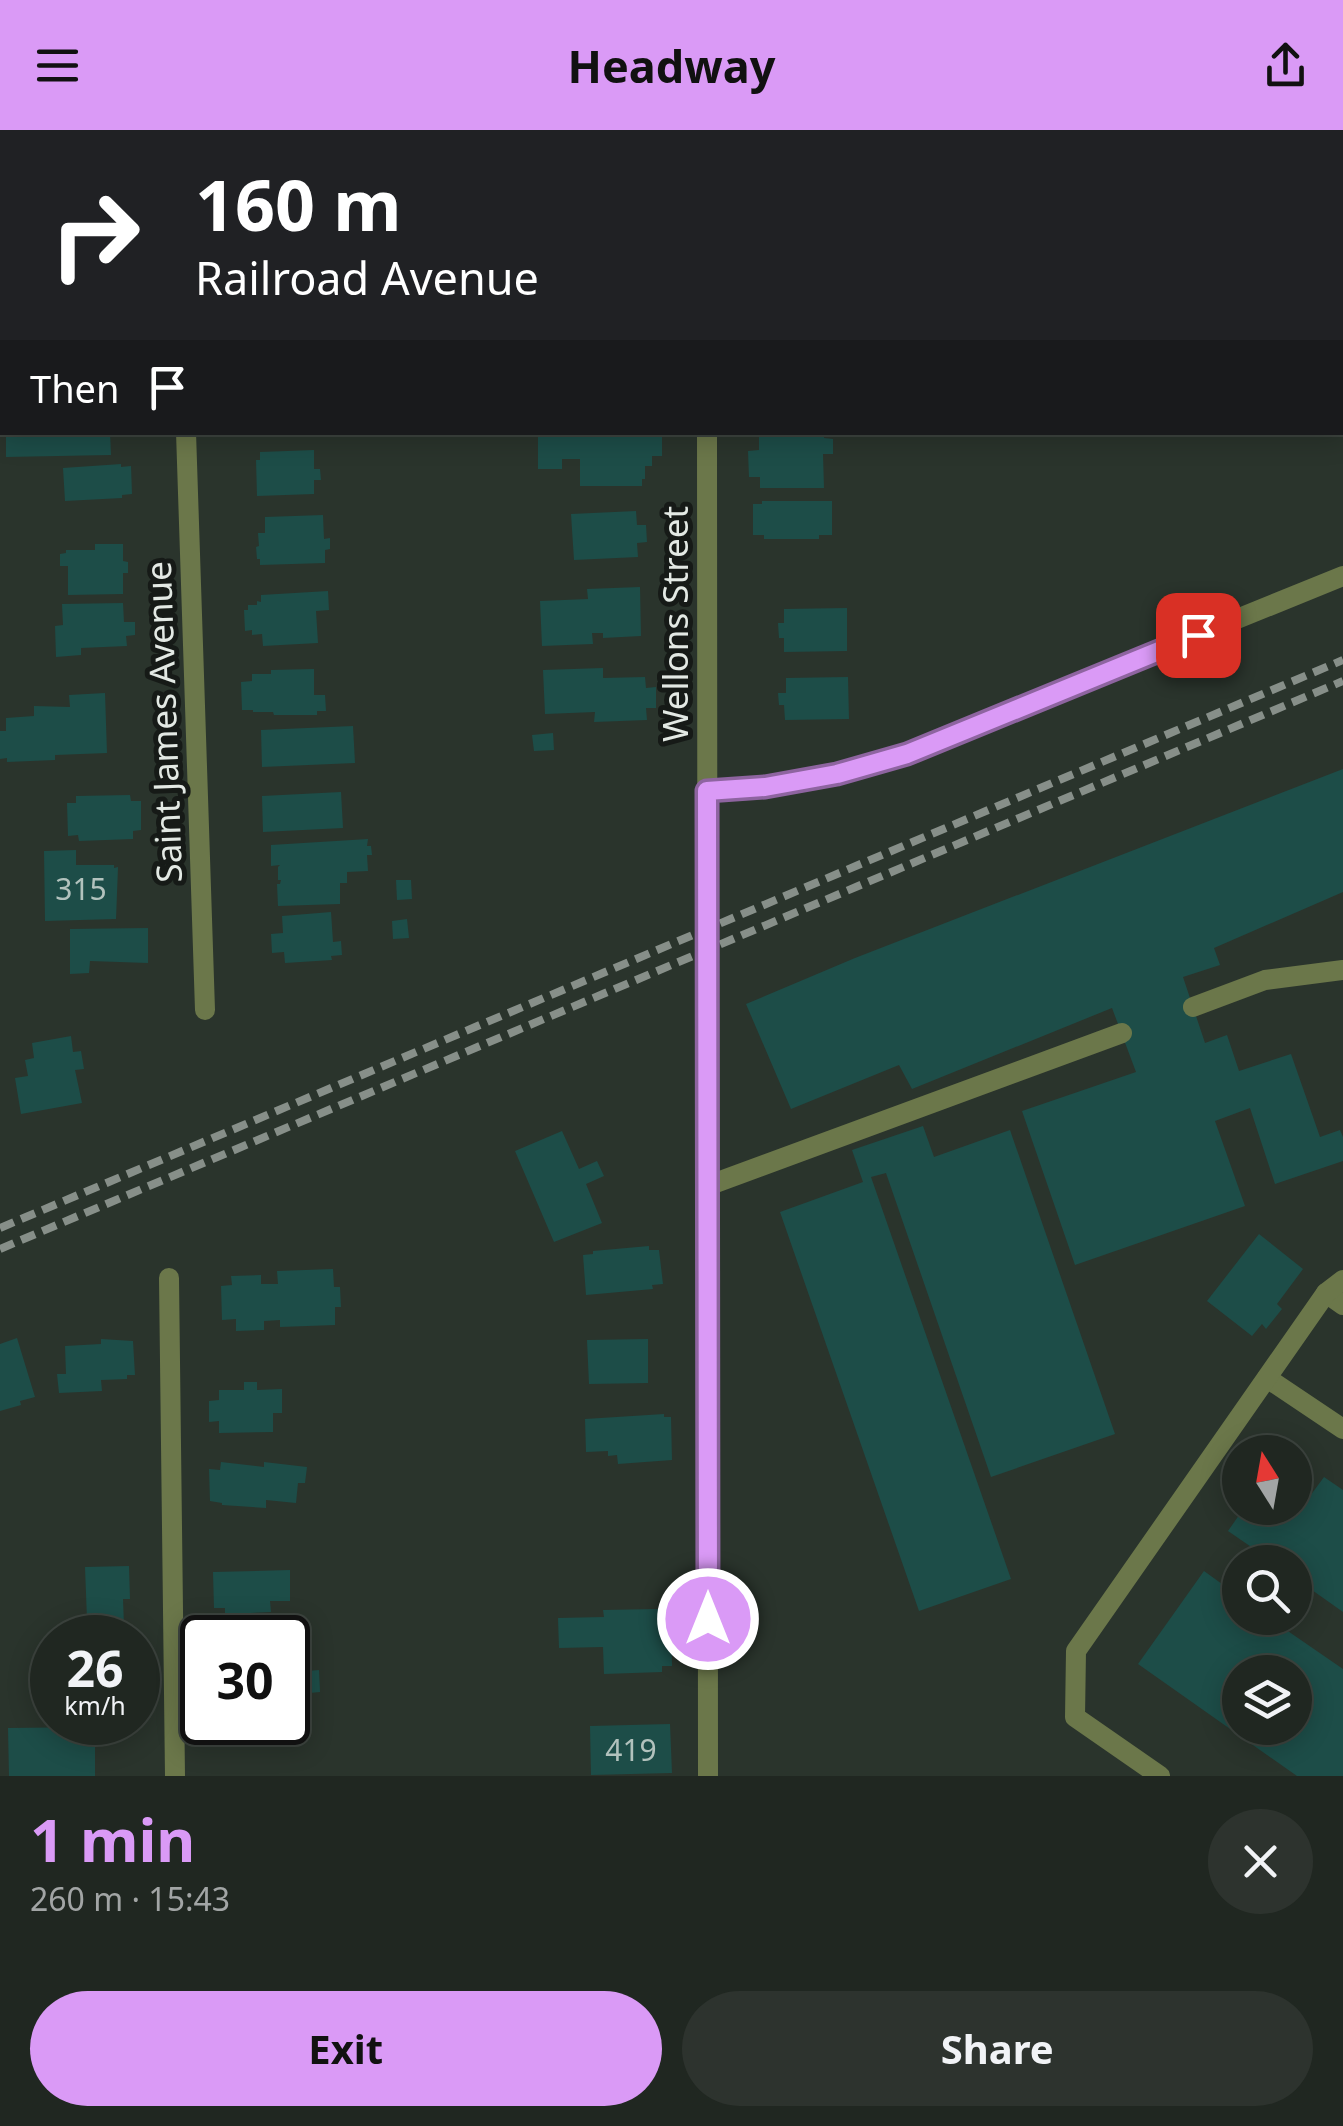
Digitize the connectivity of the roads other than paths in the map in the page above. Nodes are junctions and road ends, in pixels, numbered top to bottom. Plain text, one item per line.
1 (186, 435) edge
2 (706, 435) edge
3 (1343, 576) edge
4 (707, 791) junction
5 (1343, 970) edge
6 (1193, 1007) dead end
7 (204, 1010) dead end
8 (1122, 1033) dead end
9 (708, 1186) junction
10 (170, 1278) dead end
11 (1338, 1293) edge
12 (1267, 1378) junction
13 (1343, 1430) edge
14 (175, 1776) edge
15 (708, 1776) edge
16 (1160, 1776) edge

1 - 7 street, Saint James Avenue
2 - 4 street, Wellons Street
3 - 4 street
4 - 9 street, Wellons Street
5 - 6 street
8 - 9 street
9 - 15 street, Wellons Street
10 - 14 street
11 - 12 street
12 - 13 street
12 - 16 street

